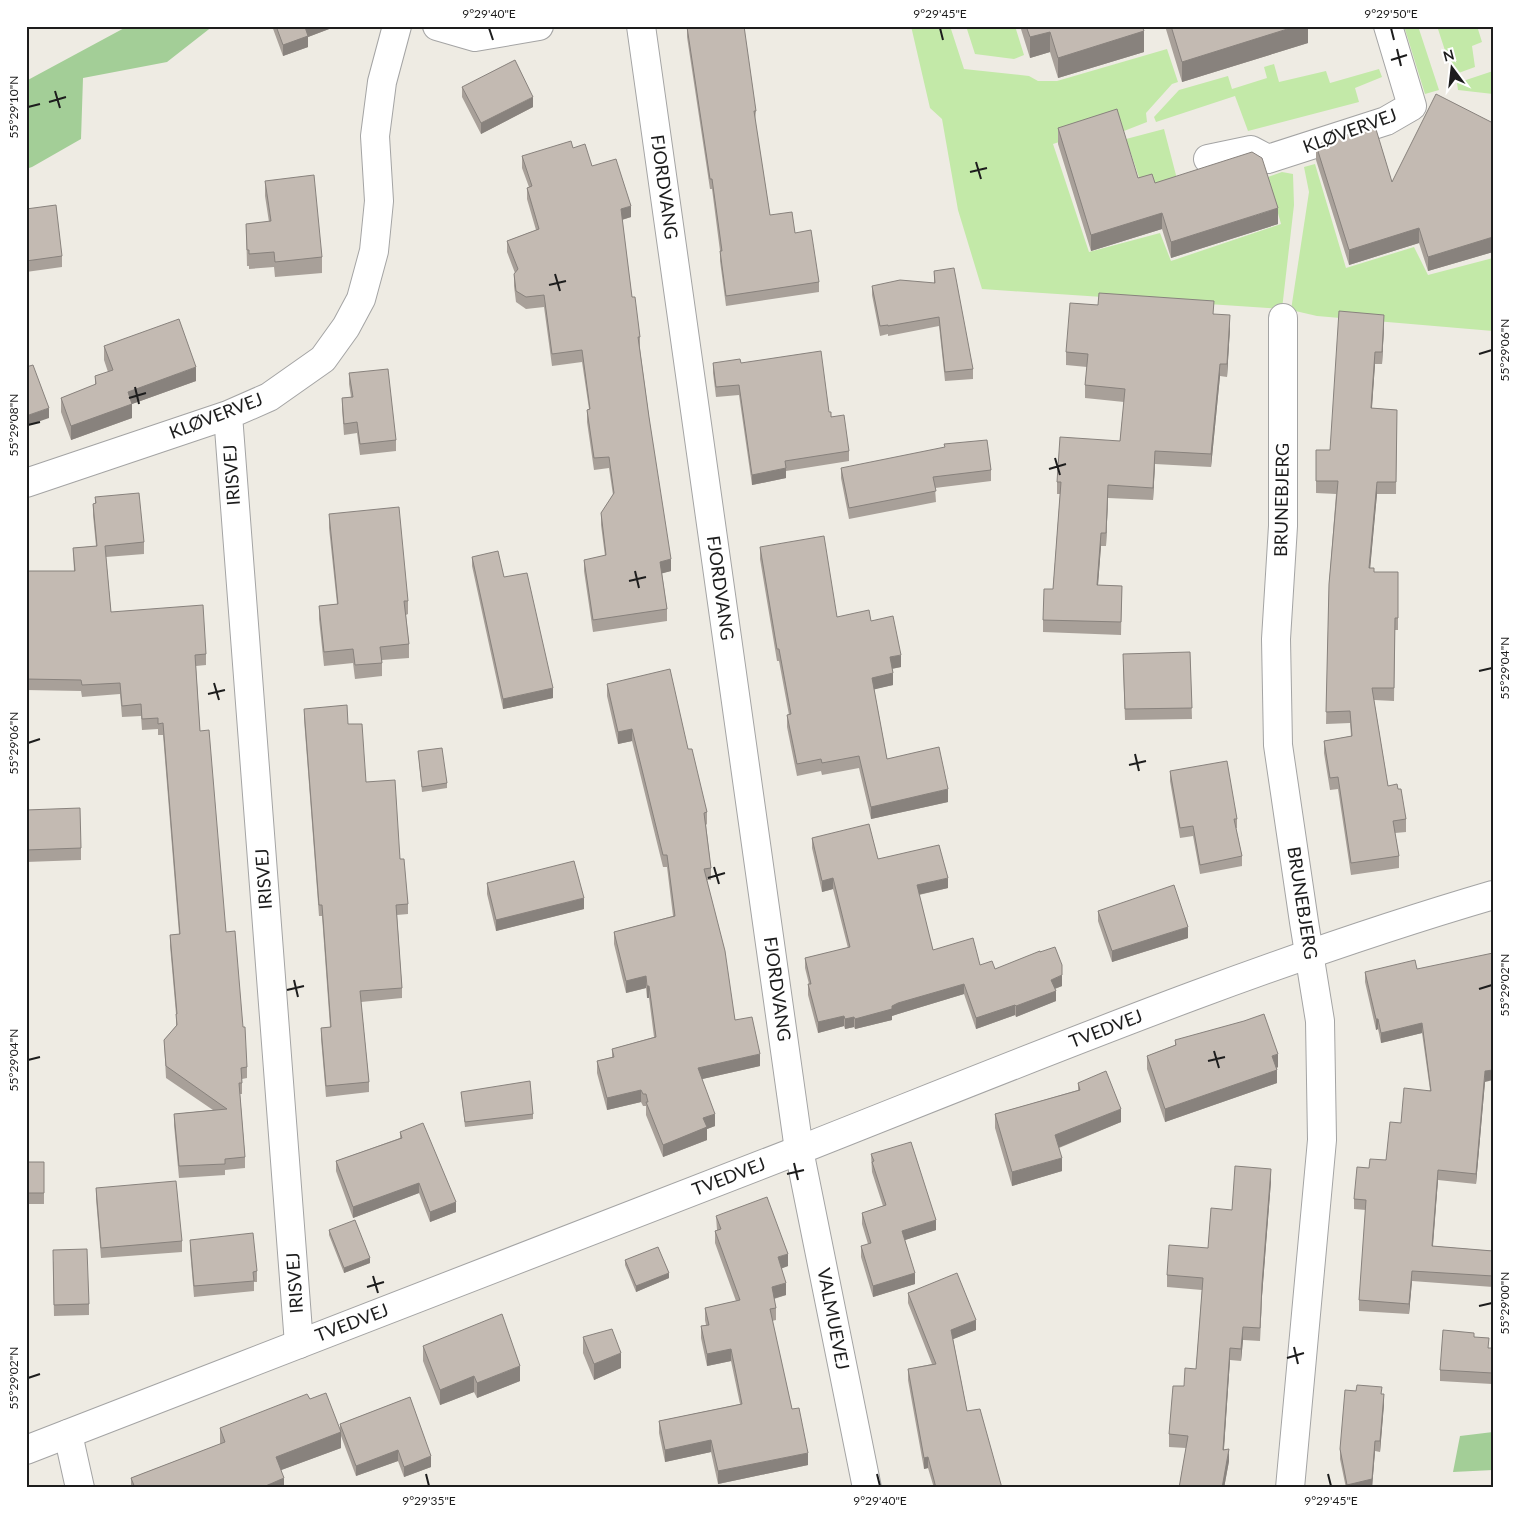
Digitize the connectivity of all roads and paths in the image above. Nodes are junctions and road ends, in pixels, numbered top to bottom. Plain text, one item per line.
1 (397, 26) edge
2 (437, 26) edge
3 (539, 26) edge
4 (641, 26) edge
5 (1388, 26) edge
6 (1208, 159) dead end
7 (1283, 318) dead end
8 (228, 414) junction
9 (26, 483) edge
10 (1493, 895) edge
11 (1309, 953) junction
12 (799, 1150) junction
13 (299, 1344) junction
14 (68, 1434) junction
15 (26, 1450) edge
16 (80, 1488) edge
17 (867, 1488) edge
18 (1290, 1488) edge

1 - 8 street, KLØVERVEJ
2 - 3 street
4 - 12 street, FJORDVANG
5 - 6 street, KLØVERVEJ
7 - 11 street, BRUNEBJERG
8 - 9 street, KLØVERVEJ
8 - 13 street, IRISVEJ
10 - 11 street, TVEDVEJ
11 - 12 street, TVEDVEJ
11 - 18 street, BRUNEBJERG
12 - 13 street, TVEDVEJ
12 - 17 street, VALMUEVEJ
13 - 14 street, TVEDVEJ
14 - 15 street, TVEDVEJ
14 - 16 street

